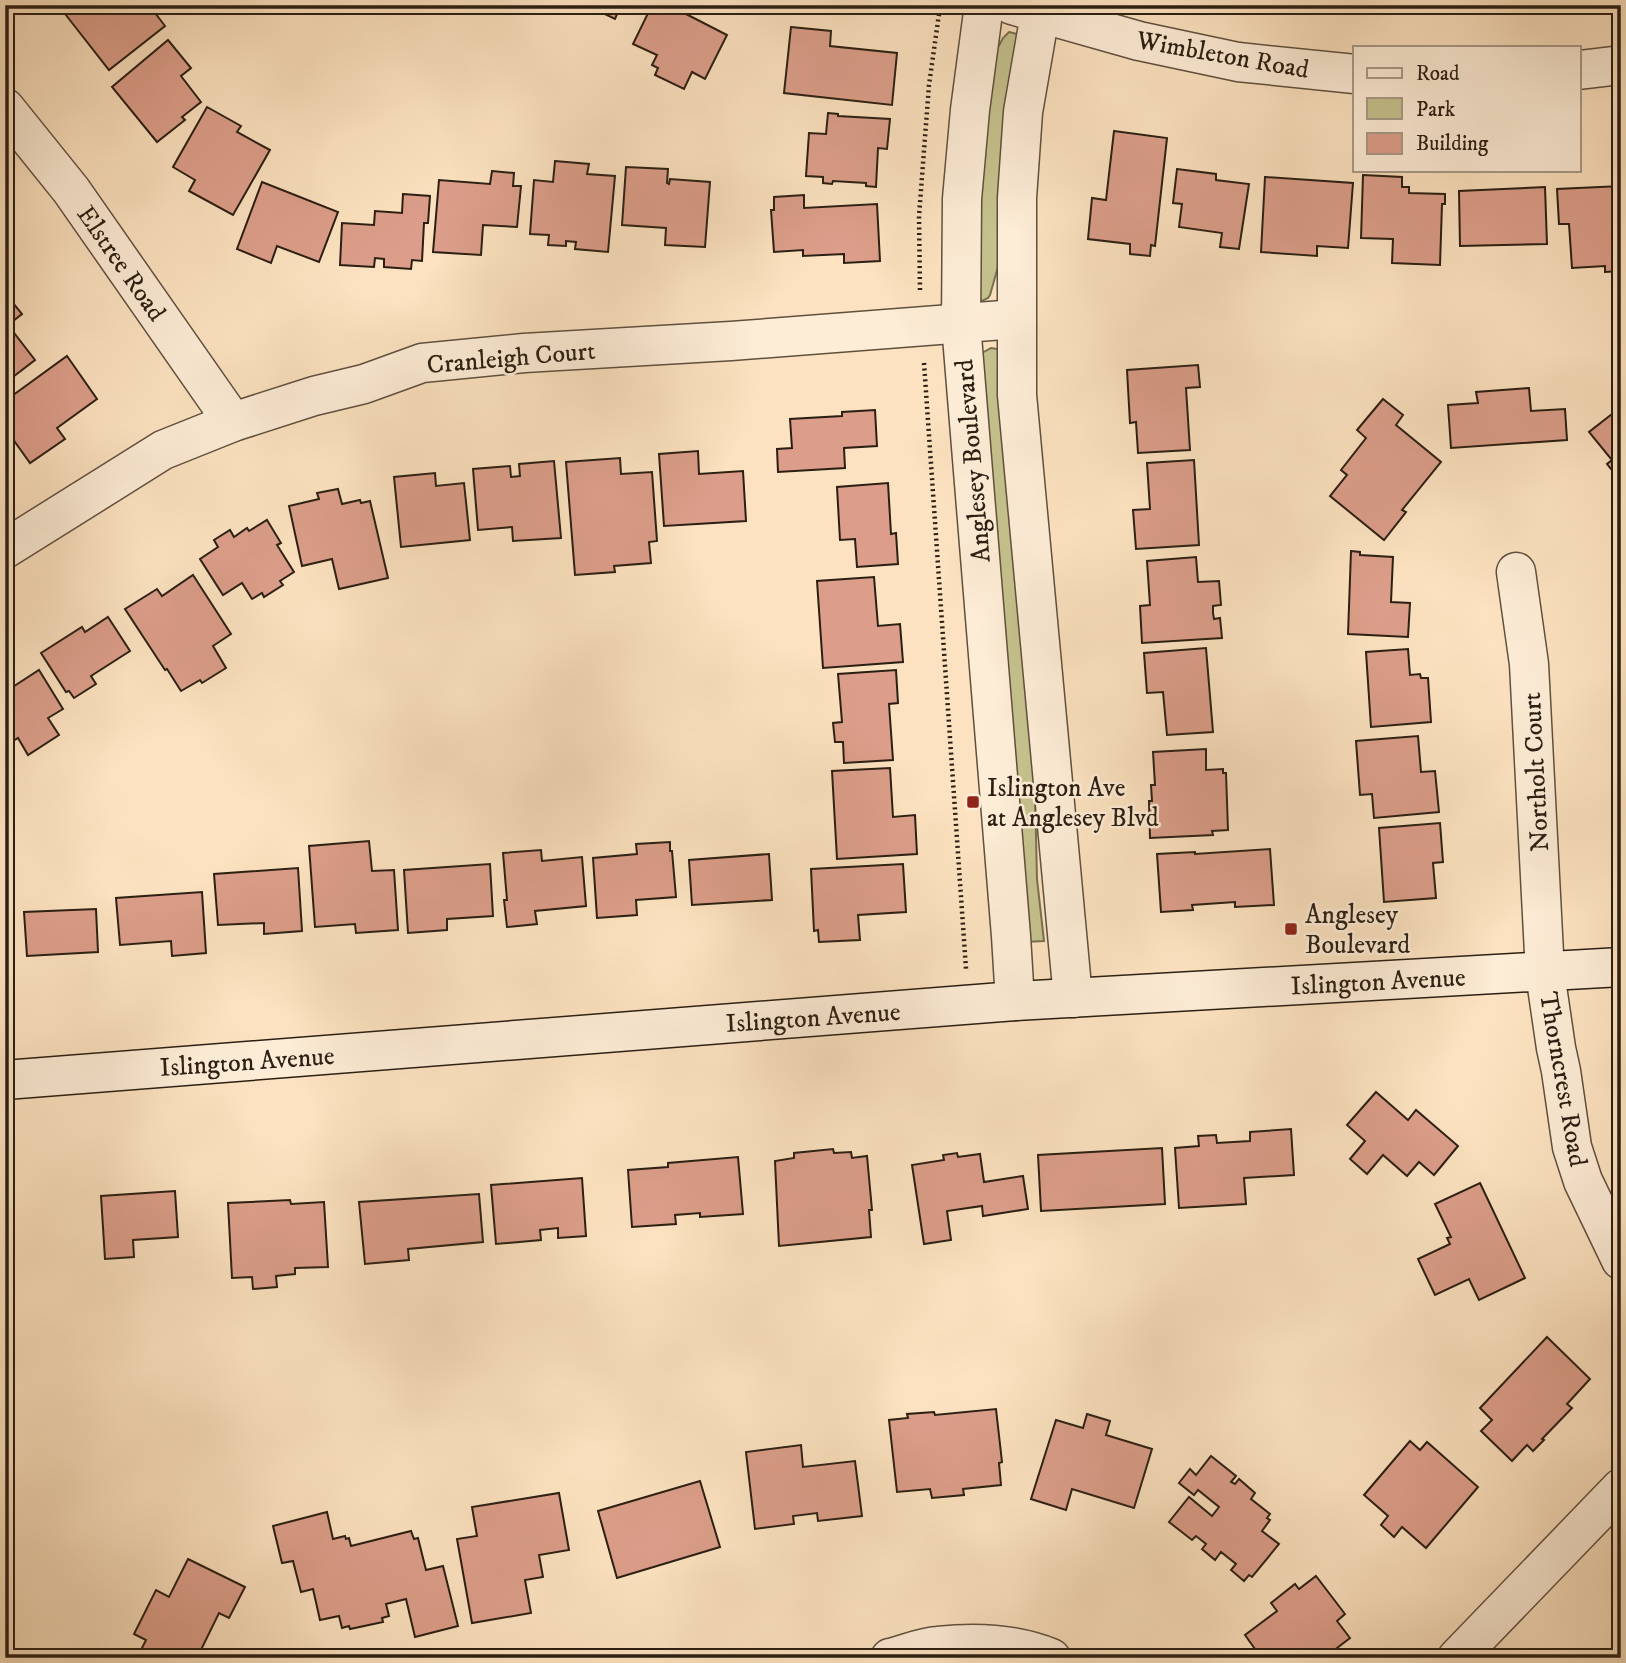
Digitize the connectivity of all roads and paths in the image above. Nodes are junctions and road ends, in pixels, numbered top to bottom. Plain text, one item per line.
1 (984, 5) edge
2 (1032, 8) edge
3 (939, 14) dead end
4 (1621, 65) edge
5 (1580, 70) edge
6 (1353, 74) edge
7 (5, 108) edge
8 (920, 295) dead end
9 (1016, 319) junction
10 (961, 324) junction
11 (923, 353) dead end
12 (233, 422) junction
13 (5, 550) edge
14 (1516, 572) dead end
15 (1621, 967) edge
16 (1545, 972) junction
17 (966, 973) dead end
18 (1073, 998) junction
19 (1015, 1001) junction
20 (5, 1080) edge
21 (1621, 1260) edge
22 (1621, 1488) edge
23 (890, 1658) edge
24 (1052, 1658) edge
25 (1457, 1658) edge

1 - 10 street, Anglesey Boulevard
2 - 6 street, Wimbleton Road
2 - 9 street, Anglesey Boulevard
3 - 8 path
4 - 5 street
7 - 12 street, Elstree Road
9 - 10 street, Cranleigh Court
9 - 18 street, Anglesey Boulevard
10 - 12 street, Cranleigh Court
10 - 19 street, Anglesey Boulevard
11 - 17 path
12 - 13 street, Cranleigh Court
14 - 16 street, Northolt Court
15 - 16 street, Islington Avenue
16 - 18 street, Islington Avenue
16 - 21 street, Thorncrest Road
18 - 19 street, Islington Avenue
19 - 20 street, Islington Avenue
22 - 25 street
23 - 24 street

